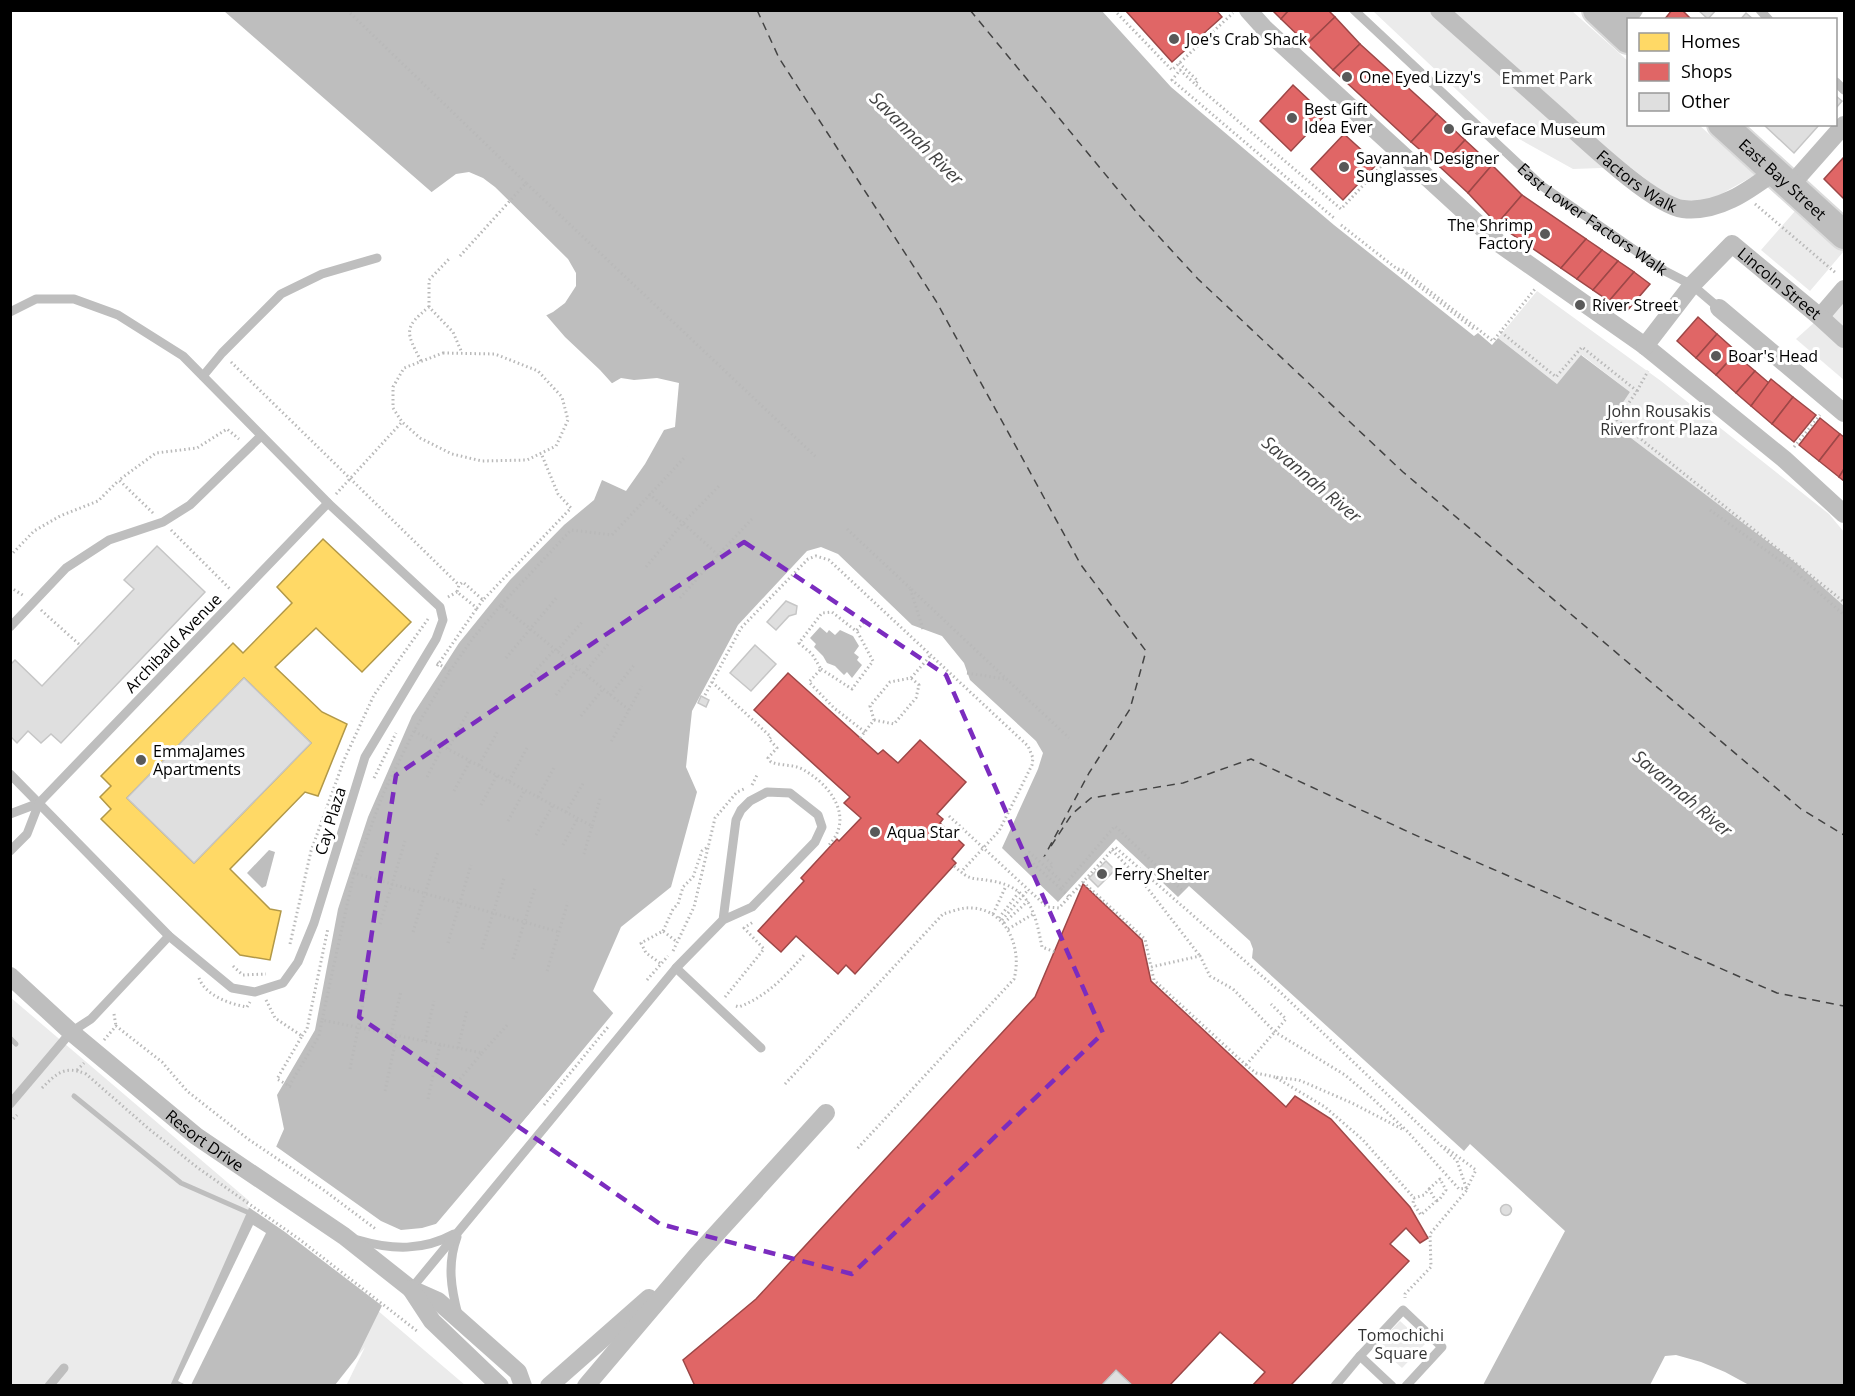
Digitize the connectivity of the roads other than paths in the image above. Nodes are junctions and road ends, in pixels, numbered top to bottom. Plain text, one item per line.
1 (1248, 10) edge
2 (1353, 10) edge
3 (1439, 10) edge
4 (1845, 125) edge
5 (1724, 126) edge
6 (1782, 179) junction
7 (1845, 235) edge
8 (378, 258) dead end
9 (1692, 285) junction
10 (1845, 289) edge
11 (1719, 308) joint
12 (10, 312) edge
13 (1820, 317) junction
14 (1845, 339) edge
15 (1645, 346) junction
16 (203, 376) junction
17 (1838, 407) edge
18 (261, 436) junction
19 (328, 503) junction
20 (1845, 514) edge
21 (10, 627) edge
22 (10, 774) edge
23 (39, 803) junction
24 (10, 814) edge
25 (10, 851) edge
26 (723, 920) junction
27 (170, 936) junction
28 (676, 968) junction
29 (10, 976) edge
30 (71, 1032) junction
31 (761, 1048) dead end
32 (10, 1104) edge
33 (826, 1113) dead end
34 (460, 1231) junction
35 (344, 1236) junction
36 (698, 1255) junction
37 (411, 1289) junction
38 (459, 1320) junction
39 (1360, 1356) junction
40 (64, 1368) dead end
41 (521, 1379) edge
42 (49, 1386) edge
43 (500, 1386) edge
44 (549, 1386) edge
45 (586, 1386) edge
46 (1335, 1386) edge
47 (1392, 1386) edge
48 (1406, 1386) edge

1 - 15 street
2 - 9 lane, East Lower Factors Walk
3 - 6 street, Factors Walk
4 - 6 street
5 - 6 main road, East Bay Street
6 - 7 main road, East Bay Street
8 - 16 lane
9 - 11 lane, East Lower Factors Walk
9 - 13 street, Lincoln Street
9 - 15 street, Lincoln Street
10 - 13 street, Lincoln Street
11 - 17 street, East Lower Factors Walk
12 - 16 lane, Cay Plaza
13 - 14 street
15 - 20 street
16 - 18 lane, Cay Plaza
18 - 19 lane, Cay Plaza
18 - 21 lane
19 - 23 lane, Archibald Avenue
19 - 27 lane, Cay Plaza
22 - 23 lane, Cay Plaza
23 - 24 lane, Archibald Avenue
23 - 25 lane, Archibald Avenue
23 - 27 lane, Cay Plaza
26 - 26 lane
26 - 28 lane
27 - 30 lane
28 - 31 lane
28 - 34 lane
29 - 30 street, Resort Drive
30 - 32 lane
30 - 35 street, Resort Drive
33 - 36 street
34 - 35 lane
34 - 37 lane
34 - 38 lane
35 - 37 street, Resort Drive
36 - 44 street
36 - 45 street
37 - 38 street, Resort Drive
37 - 43 street, Resort Drive
38 - 41 street, Resort Drive
39 - 46 lane
39 - 47 lane
39 - 48 lane
40 - 42 lane

